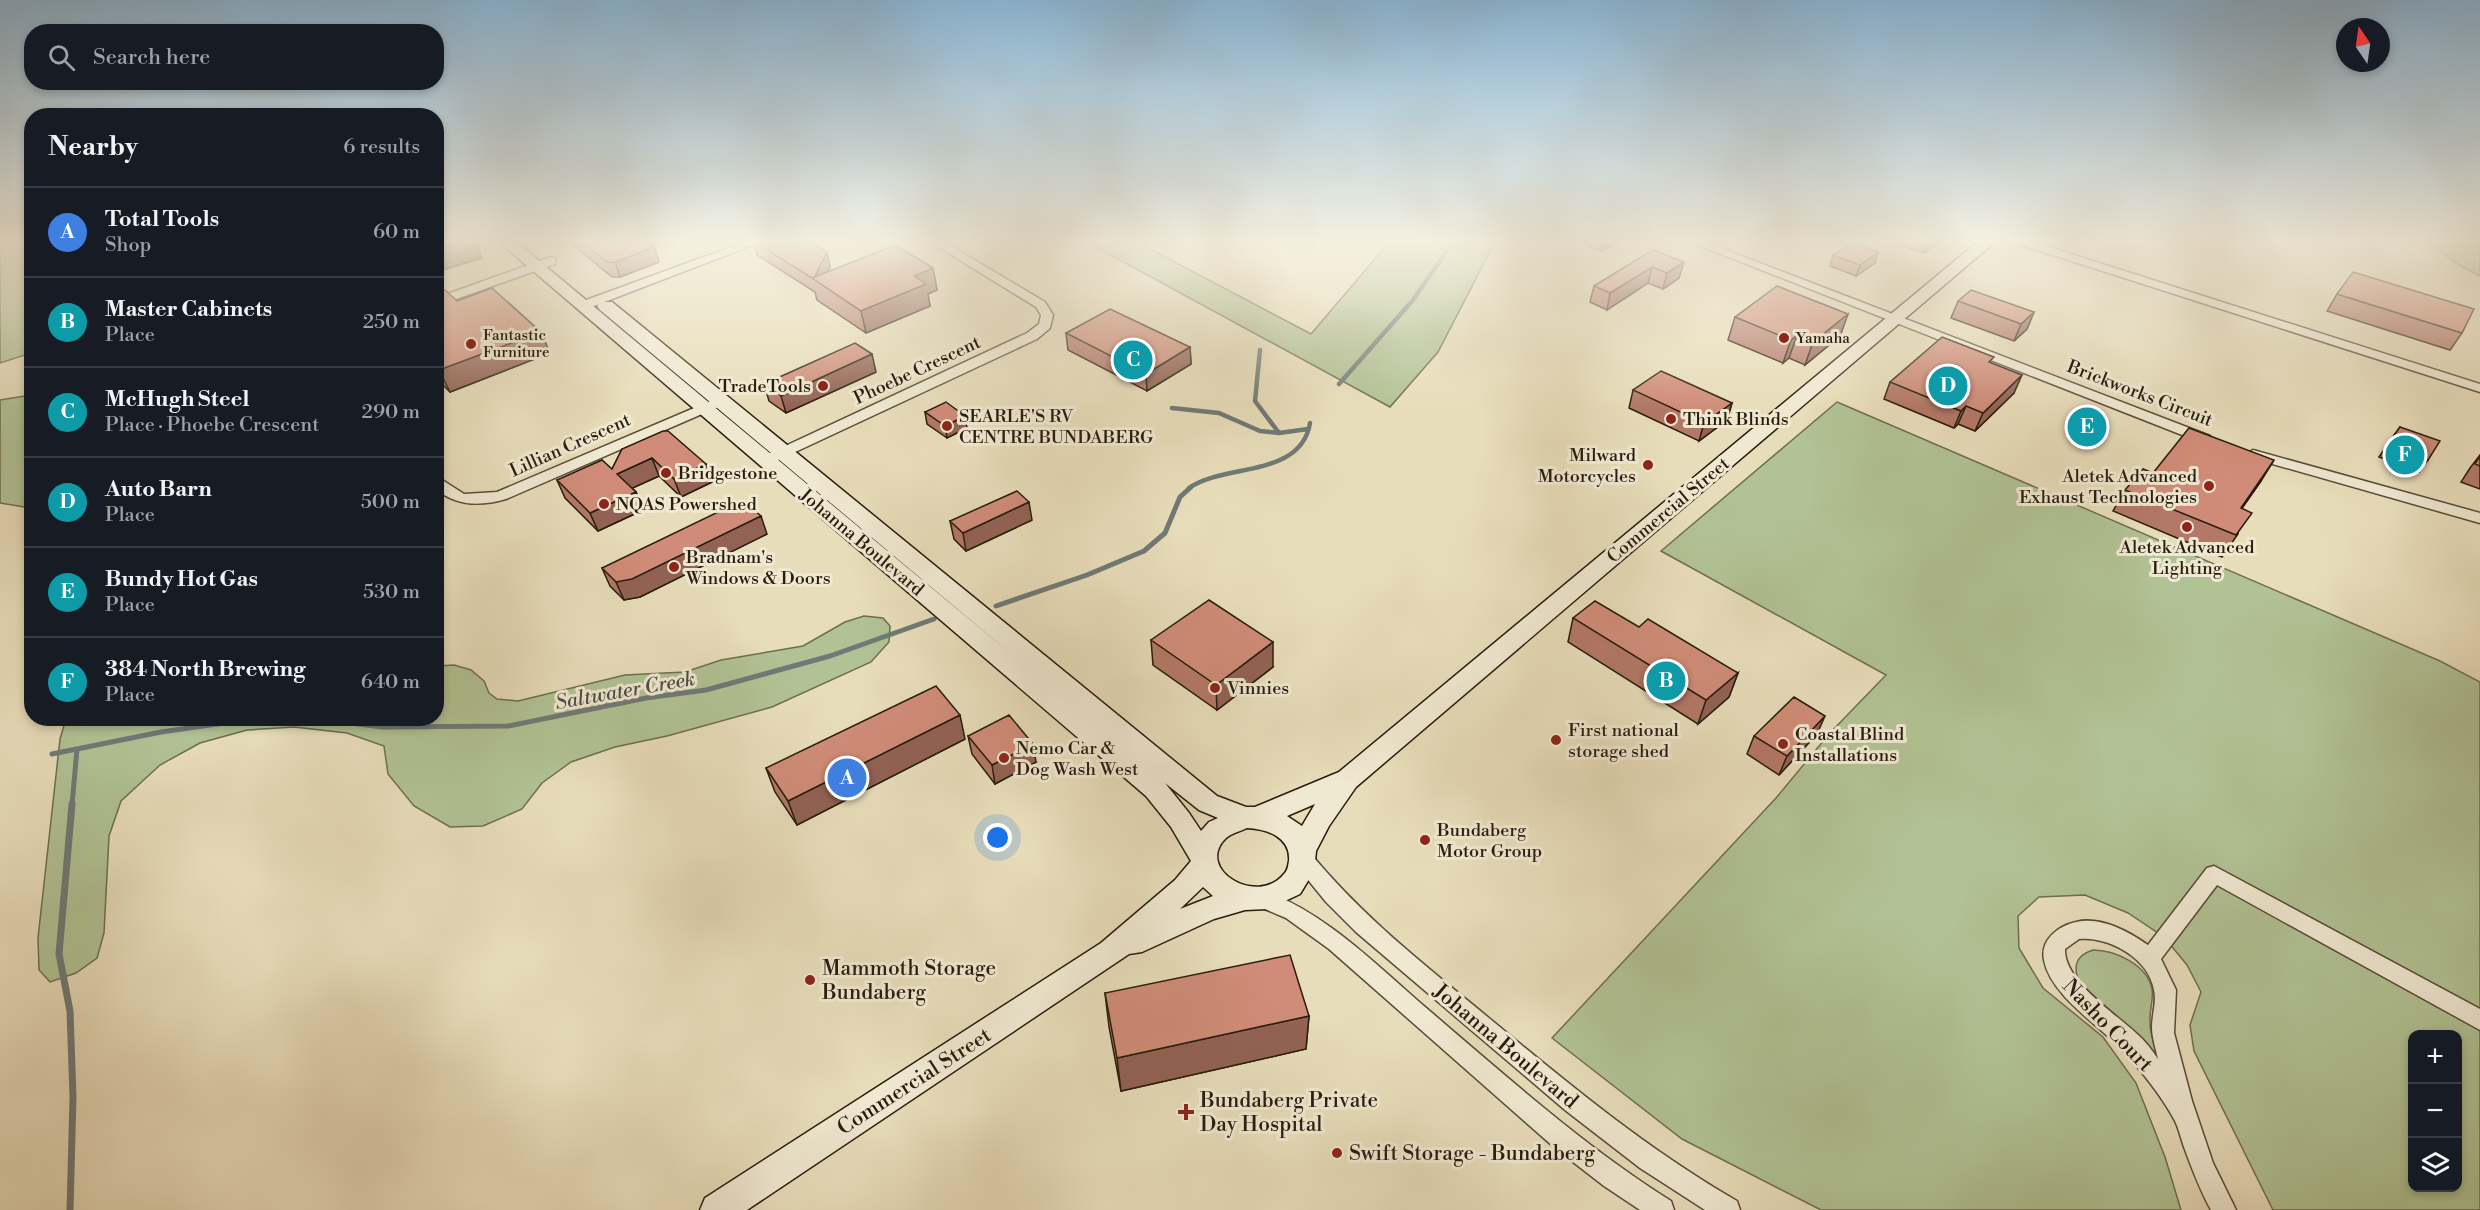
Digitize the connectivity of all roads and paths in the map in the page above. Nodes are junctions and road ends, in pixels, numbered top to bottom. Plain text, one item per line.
1 (582, 296) edge
2 (608, 296) edge
3 (1027, 296) edge
4 (1835, 296) edge
5 (1923, 296) edge
6 (2193, 296) edge
7 (590, 303) junction
8 (1895, 320) junction
9 (2480, 388) edge
10 (712, 405) junction
11 (2221, 445) edge
12 (2241, 451) edge
13 (774, 457) junction
14 (444, 489) edge
15 (2480, 518) edge
16 (1347, 780) junction
17 (1252, 817) junction
18 (1303, 855) junction
19 (1203, 862) junction
20 (1252, 898) junction
21 (1111, 952) junction
22 (2149, 959) junction
23 (2480, 1020) edge
24 (2182, 1112) junction
25 (1695, 1202) edge
26 (2219, 1205) edge
27 (717, 1210) edge
28 (1662, 1210) edge
29 (1728, 1210) edge

1 - 7 street, Johanna Boulevard
2 - 7 street
3 - 13 street, Phoebe Crescent
4 - 8 street, Brickworks Circuit
5 - 8 street, Commercial Street
6 - 9 street
7 - 10 street, Johanna Boulevard
8 - 11 street, Brickworks Circuit
8 - 16 street, Commercial Street
10 - 13 street, Johanna Boulevard
10 - 14 street, Lillian Crescent
12 - 15 street
13 - 17 street, Johanna Boulevard
13 - 19 street, Johanna Boulevard
16 - 17 street, Commercial Street
16 - 18 street, Commercial Street
17 - 18 street
17 - 19 street
18 - 20 street
18 - 25 street, Johanna Boulevard
19 - 20 street
19 - 21 street, Commercial Street
20 - 21 street, Commercial Street
20 - 28 street, Johanna Boulevard
21 - 27 street, Commercial Street
22 - 23 street
22 - 24 street, Nasho Court
22 - 24 street, Nasho Court
24 - 26 street, Nasho Court
25 - 29 street, Johanna Boulevard

